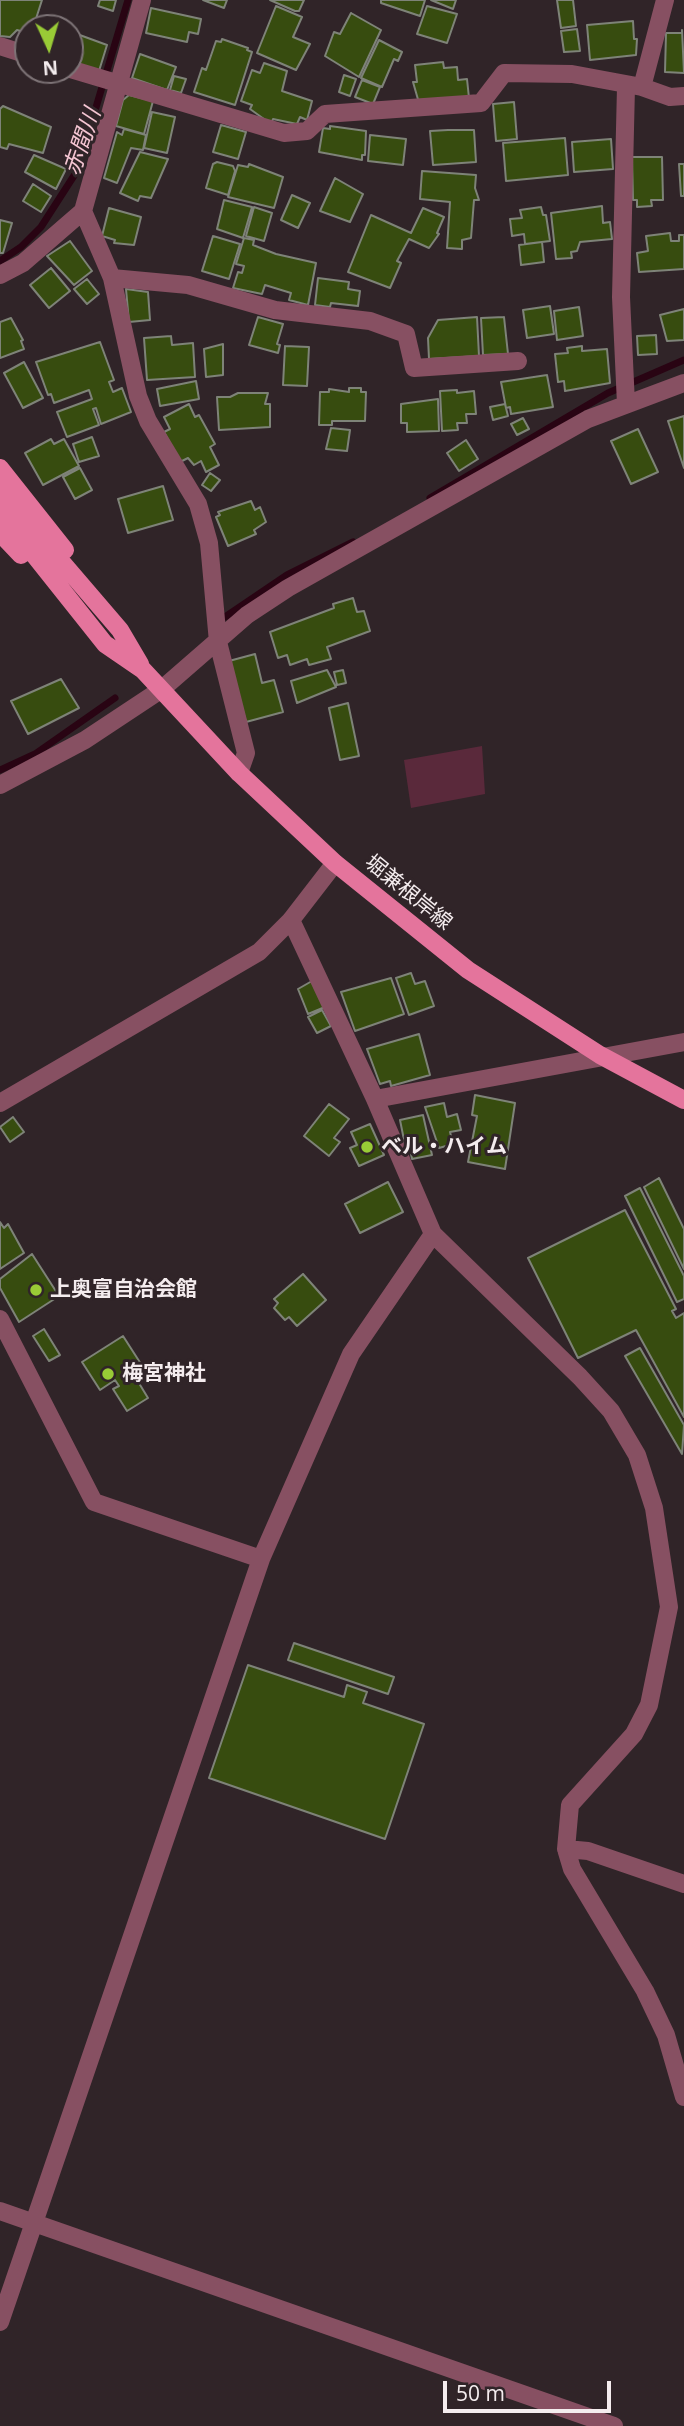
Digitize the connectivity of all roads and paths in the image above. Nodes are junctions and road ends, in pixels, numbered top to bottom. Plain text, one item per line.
1 (142, 0) edge
2 (665, 0) edge
3 (84, 73) edge
4 (109, 81) junction
5 (634, 87) junction
6 (684, 96) edge
7 (83, 211) junction
8 (0, 275) edge
9 (112, 278) junction
10 (519, 362) dead end
11 (684, 383) edge
12 (626, 404) junction
13 (0, 468) edge
14 (0, 490) edge
15 (0, 512) edge
16 (0, 533) edge
17 (216, 628) junction
18 (120, 630) junction
19 (105, 644) junction
20 (143, 670) junction
21 (162, 689) junction
22 (239, 773) junction
23 (0, 785) edge
24 (335, 863) junction
25 (291, 920) junction
26 (684, 1042) edge
27 (600, 1055) junction
28 (375, 1099) junction
29 (684, 1100) edge
30 (0, 1103) edge
31 (433, 1234) junction
32 (0, 1319) edge
33 (261, 1559) junction
34 (676, 1609) edge
35 (566, 1849) junction
36 (684, 1884) edge
37 (684, 2097) edge
38 (0, 2211) edge
39 (34, 2222) junction
40 (0, 2322) edge
41 (614, 2426) edge

1 - 4 street
2 - 5 street
3 - 4 street
4 - 5 street
4 - 7 street
5 - 6 street
5 - 12 street
7 - 8 street
7 - 9 street
9 - 10 street
9 - 17 street
11 - 12 street
12 - 17 street
13 - 18 main road, 堀兼根岸線
14 - 18 main road, 堀兼根岸線
15 - 19 main road, 堀兼根岸線
16 - 19 main road, 堀兼根岸線
17 - 21 street
17 - 22 street
18 - 20 main road, 堀兼根岸線
19 - 20 main road, 堀兼根岸線
20 - 21 main road, 堀兼根岸線
21 - 22 main road, 堀兼根岸線
21 - 23 street
22 - 24 main road, 堀兼根岸線
24 - 25 street
24 - 27 main road, 堀兼根岸線
25 - 28 street
25 - 30 street
26 - 27 street
27 - 28 street
27 - 29 main road, 堀兼根岸線
28 - 31 street
31 - 33 street
31 - 34 street
32 - 33 street
33 - 39 street
34 - 35 street
35 - 36 street
35 - 37 street
38 - 39 street
39 - 40 street
39 - 41 street

